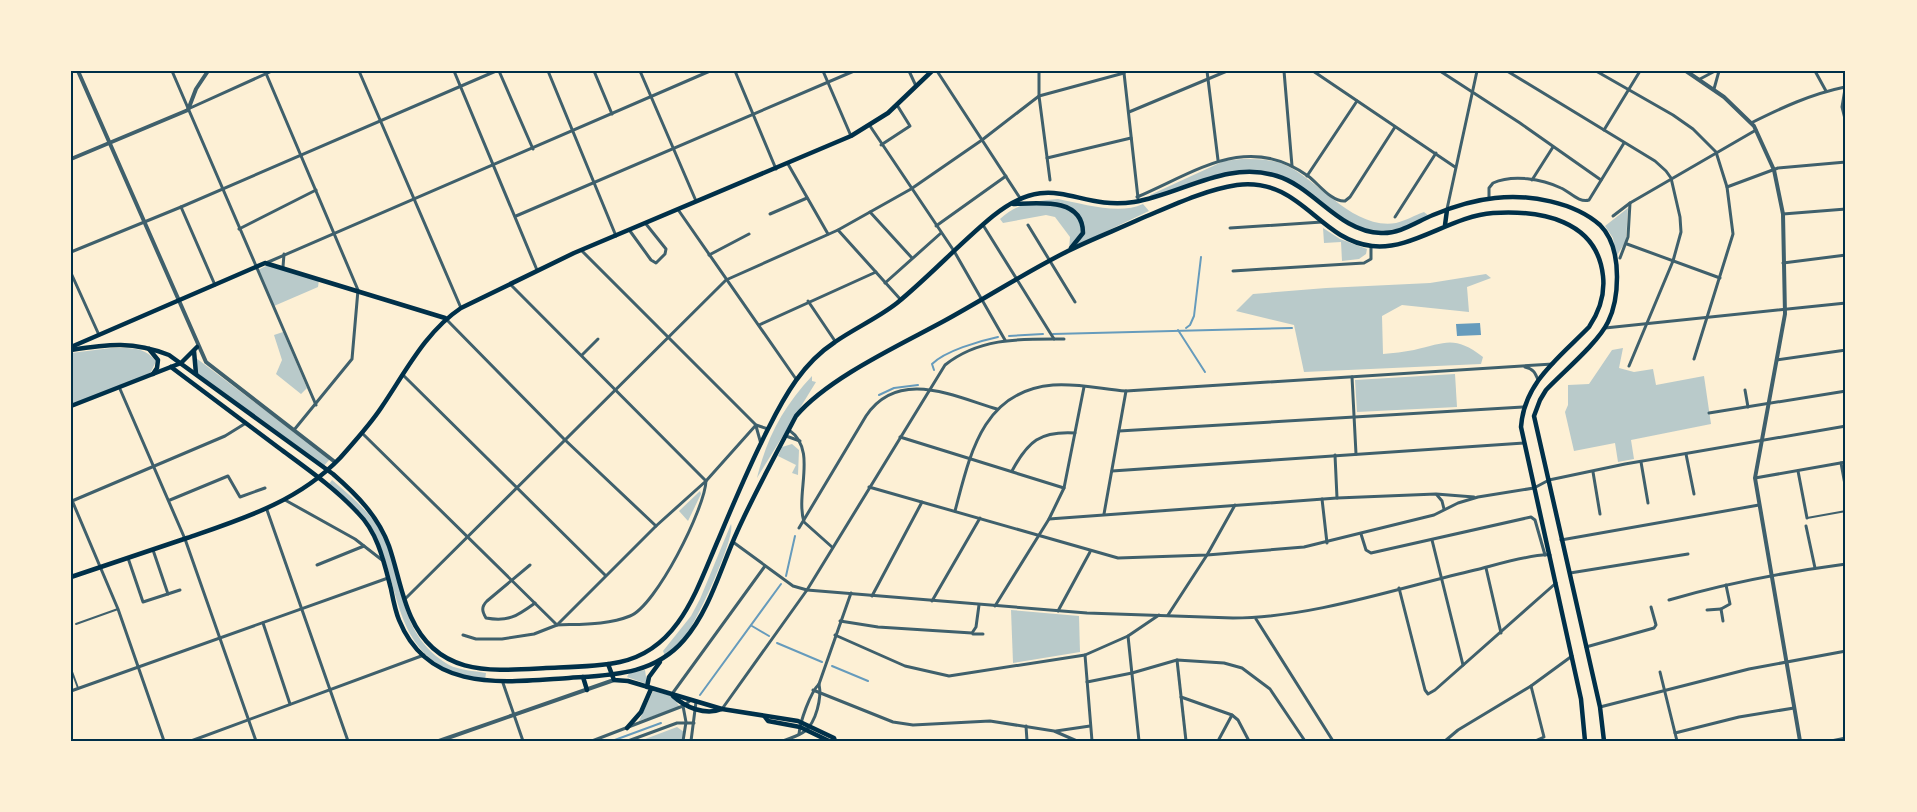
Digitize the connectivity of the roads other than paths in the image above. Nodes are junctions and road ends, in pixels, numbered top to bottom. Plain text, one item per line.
1 (78, 71) edge
2 (172, 71) edge
3 (208, 71) edge
4 (272, 71) edge
5 (359, 71) edge
6 (454, 71) edge
7 (496, 71) edge
8 (500, 71) edge
9 (548, 71) edge
10 (594, 71) edge
11 (640, 71) edge
12 (710, 71) edge
13 (735, 71) edge
14 (823, 71) edge
15 (854, 71) edge
16 (909, 71) edge
17 (932, 71) edge
18 (937, 71) edge
19 (1038, 71) edge
20 (1207, 71) edge
21 (1227, 71) edge
22 (1284, 71) edge
23 (1313, 71) edge
24 (1440, 71) edge
25 (1477, 71) edge
26 (1506, 71) edge
27 (1596, 71) edge
28 (1640, 71) edge
29 (1686, 71) edge
30 (1715, 71) edge
31 (1719, 71) edge
32 (1815, 71) edge
33 (266, 72) edge
34 (1124, 72) edge
35 (1208, 78) junction
36 (1700, 80) junction
37 (828, 83) junction
38 (1845, 85) edge
39 (460, 87) junction
40 (916, 87) junction
41 (1714, 89) junction
42 (1629, 91) junction
43 (1826, 91) junction
44 (1472, 92) junction
45 (1039, 96) junction
46 (650, 97) junction
47 (1357, 101) junction
48 (897, 105) junction
49 (188, 110) junction
50 (1129, 112) junction
51 (612, 114) junction
52 (753, 115) junction
53 (380, 120) junction
54 (1751, 123) junction
55 (1846, 124) edge
56 (870, 126) junction
57 (1396, 127) junction
58 (1604, 130) junction
59 (1756, 130) junction
60 (574, 131) junction
61 (851, 136) junction
62 (1132, 138) junction
63 (982, 140) junction
64 (109, 143) junction
65 (1624, 143) junction
66 (881, 144) junction
67 (1553, 147) junction
68 (533, 149) junction
69 (674, 149) junction
70 (1716, 152) junction
71 (301, 153) junction
72 (1436, 153) junction
73 (1047, 158) junction
74 (71, 160) edge
75 (1218, 160) junction
76 (1846, 162) edge
77 (788, 164) junction
78 (494, 166) junction
79 (1292, 166) junction
80 (1456, 167) junction
81 (776, 169) junction
82 (1774, 170) junction
83 (1006, 176) junction
84 (1307, 176) junction
85 (1670, 178) junction
86 (1050, 180) dead end
87 (1532, 180) junction
88 (1601, 180) junction
89 (595, 182) junction
90 (1727, 187) junction
91 (222, 188) junction
92 (316, 190) junction
93 (911, 190) junction
94 (808, 198) junction
95 (1020, 198) junction
96 (1138, 199) junction
97 (1489, 199) junction
98 (414, 200) junction
99 (1630, 202) junction
100 (697, 203) junction
101 (1010, 204) junction
102 (181, 207) junction
103 (1846, 209) edge
104 (1447, 210) junction
105 (679, 211) junction
106 (1310, 211) junction
107 (870, 212) junction
108 (770, 214) dead end
109 (1783, 214) junction
110 (516, 216) junction
111 (1613, 216) dead end
112 (1395, 217) dead end
113 (1456, 221) junction
114 (143, 222) junction
115 (1323, 222) junction
116 (1306, 223) junction
117 (646, 224) junction
118 (983, 225) junction
119 (1028, 225) dead end
120 (1445, 225) junction
121 (936, 226) junction
122 (1230, 228) dead end
123 (239, 229) junction
124 (838, 230) junction
125 (630, 231) junction
126 (941, 233) junction
127 (335, 234) junction
128 (749, 234) dead end
129 (828, 234) junction
130 (616, 237) junction
131 (1627, 244) junction
132 (1371, 246) junction
133 (581, 250) junction
134 (954, 251) junction
135 (1068, 251) junction
136 (71, 252) edge
137 (284, 254) junction
138 (1846, 255) edge
139 (709, 256) junction
140 (912, 258) junction
141 (1620, 258) dead end
142 (1050, 261) junction
143 (1673, 261) junction
144 (265, 263) junction
145 (1783, 263) junction
146 (284, 267) junction
147 (256, 268) junction
148 (537, 270) junction
149 (1232, 271) dead end
150 (876, 272) junction
151 (71, 273) edge
152 (1720, 278) junction
153 (1018, 279) junction
154 (726, 280) junction
155 (886, 283) junction
156 (509, 284) junction
157 (215, 286) junction
158 (358, 290) junction
159 (983, 299) junction
160 (901, 300) junction
161 (178, 301) junction
162 (808, 302) junction
163 (1075, 302) dead end
164 (1846, 303) edge
165 (461, 308) junction
166 (1785, 310) junction
167 (446, 318) junction
168 (1706, 318) junction
169 (1648, 324) junction
170 (759, 325) junction
171 (1605, 328) junction
172 (98, 335) junction
173 (667, 337) junction
174 (598, 339) dead end
175 (1055, 339) junction
176 (1064, 339) dead end
177 (1005, 340) junction
178 (835, 341) junction
179 (148, 347) junction
180 (71, 348) edge
181 (196, 349) junction
182 (1846, 350) edge
183 (582, 355) junction
184 (1694, 359) dead end
185 (1777, 360) junction
186 (181, 363) junction
187 (1554, 364) junction
188 (1520, 366) junction
189 (1629, 366) dead end
190 (171, 367) junction
191 (196, 374) junction
192 (153, 375) junction
193 (403, 375) junction
194 (1352, 377) junction
195 (796, 379) junction
196 (1538, 380) junction
197 (1084, 387) junction
198 (616, 388) junction
199 (120, 389) junction
200 (930, 389) junction
201 (1745, 390) dead end
202 (1126, 391) junction
203 (1846, 391) edge
204 (1769, 404) junction
205 (316, 405) junction
206 (72, 406) edge
207 (1523, 407) junction
208 (1748, 407) junction
209 (997, 409) junction
210 (1709, 413) dead end
211 (1354, 416) junction
212 (246, 423) junction
213 (756, 425) junction
214 (1846, 426) edge
215 (768, 429) junction
216 (294, 430) junction
217 (789, 430) junction
218 (1119, 431) junction
219 (362, 433) junction
220 (1076, 433) junction
221 (786, 436) junction
222 (900, 437) junction
223 (564, 439) junction
224 (800, 442) junction
225 (1761, 442) junction
226 (1524, 443) junction
227 (761, 444) junction
228 (1356, 454) junction
229 (1686, 454) junction
230 (1335, 456) junction
231 (969, 459) junction
232 (335, 462) junction
233 (1641, 462) junction
234 (1846, 462) edge
235 (1841, 463) junction
236 (154, 466) junction
237 (326, 470) junction
238 (1012, 471) junction
239 (1112, 471) junction
240 (1798, 471) junction
241 (1592, 472) junction
242 (318, 477) junction
243 (1755, 478) junction
244 (1549, 480) junction
245 (706, 481) junction
246 (870, 487) junction
247 (265, 488) dead end
248 (517, 488) junction
249 (1064, 488) junction
250 (1534, 488) junction
251 (1846, 490) edge
252 (1436, 494) junction
253 (1694, 494) dead end
254 (1478, 497) junction
255 (1337, 498) junction
256 (1322, 499) junction
257 (72, 500) edge
258 (170, 500) junction
259 (285, 500) junction
260 (922, 502) junction
261 (1648, 503) dead end
262 (1235, 505) junction
263 (1759, 505) junction
264 (1444, 509) junction
265 (267, 510) junction
266 (955, 511) junction
267 (1846, 511) edge
268 (1104, 514) junction
269 (1600, 514) dead end
270 (980, 518) junction
271 (1807, 518) joint
272 (1049, 519) junction
273 (804, 522) junction
274 (656, 526) junction
275 (1806, 526) dead end
276 (799, 528) dead end
277 (1038, 534) junction
278 (1361, 534) junction
279 (468, 538) junction
280 (185, 539) junction
281 (1432, 540) junction
282 (1561, 540) junction
283 (733, 542) junction
284 (1327, 543) junction
285 (364, 546) junction
286 (832, 547) junction
287 (153, 550) junction
288 (1090, 552) junction
289 (1688, 554) dead end
290 (1207, 555) junction
291 (1548, 555) junction
292 (128, 558) junction
293 (383, 560) junction
294 (1846, 564) edge
295 (317, 565) dead end
296 (530, 565) dead end
297 (765, 566) junction
298 (101, 567) junction
299 (1486, 568) junction
300 (1815, 568) junction
301 (1570, 573) junction
302 (605, 575) junction
303 (1773, 575) junction
304 (71, 577) edge
305 (388, 578) junction
306 (1442, 578) junction
307 (510, 580) junction
308 (1557, 583) junction
309 (1726, 585) junction
310 (1399, 588) junction
311 (180, 590) dead end
312 (807, 590) junction
313 (851, 593) junction
314 (168, 594) junction
315 (872, 596) junction
316 (405, 599) junction
317 (1669, 600) dead end
318 (932, 601) junction
319 (535, 604) junction
320 (979, 605) junction
321 (995, 606) junction
322 (1651, 607) dead end
323 (303, 608) junction
324 (1721, 608) junction
325 (118, 609) junction
326 (1707, 610) dead end
327 (1058, 611) junction
328 (1160, 615) junction
329 (1168, 615) junction
330 (1255, 618) junction
331 (840, 621) junction
332 (1723, 621) dead end
333 (262, 622) junction
334 (76, 624) dead end
335 (557, 625) junction
336 (1501, 632) junction
337 (972, 634) junction
338 (983, 634) dead end
339 (463, 635) dead end
340 (835, 635) junction
341 (1128, 636) junction
342 (220, 637) junction
343 (1586, 647) junction
344 (1846, 651) edge
345 (424, 655) junction
346 (1084, 655) junction
347 (1572, 656) junction
348 (662, 660) junction
349 (1177, 660) junction
350 (1785, 662) junction
351 (608, 664) junction
352 (1463, 665) junction
353 (138, 667) junction
354 (71, 669) edge
355 (1660, 672) dead end
356 (1132, 673) junction
357 (584, 677) junction
358 (613, 677) junction
359 (1087, 682) junction
360 (503, 683) junction
361 (819, 684) junction
362 (1531, 686) junction
363 (649, 688) junction
364 (78, 689) junction
365 (587, 690) junction
366 (813, 690) junction
367 (1664, 690) junction
368 (71, 691) edge
369 (331, 691) junction
370 (821, 692) junction
371 (671, 695) junction
372 (1181, 697) junction
373 (694, 701) junction
374 (290, 704) junction
375 (683, 706) junction
376 (1600, 707) junction
377 (1794, 708) junction
378 (697, 709) junction
379 (722, 709) junction
380 (514, 714) junction
381 (1232, 715) junction
382 (249, 720) junction
383 (686, 722) junction
384 (694, 723) junction
385 (801, 725) junction
386 (1026, 726) junction
387 (1090, 726) junction
388 (627, 728) junction
389 (808, 728) junction
390 (1054, 731) junction
391 (1674, 733) junction
392 (799, 735) junction
393 (1846, 738) edge
394 (164, 741) edge
395 (191, 741) edge
396 (256, 741) edge
397 (348, 741) edge
398 (439, 741) edge
399 (523, 741) edge
400 (592, 741) edge
401 (628, 741) edge
402 (683, 741) edge
403 (691, 741) edge
404 (783, 741) edge
405 (828, 741) edge
406 (835, 741) edge
407 (1027, 741) edge
408 (1077, 741) edge
409 (1092, 741) edge
410 (1139, 741) edge
411 (1186, 741) edge
412 (1218, 741) edge
413 (1249, 741) edge
414 (1304, 741) edge
415 (1333, 741) edge
416 (1445, 741) edge
417 (1535, 741) edge
418 (1585, 741) edge
419 (1604, 741) edge
420 (1677, 741) edge
421 (1800, 741) edge
422 (1831, 741) edge

1 - 64 street
2 - 49 street
3 - 49 street
4 - 33 street
5 - 53 street
6 - 39 street
7 - 39 street
8 - 68 street
9 - 60 street
10 - 51 street
11 - 46 street
12 - 46 street
13 - 52 street
14 - 37 street
15 - 37 street
16 - 40 street
17 - 40 main road
18 - 63 street
19 - 45 street
20 - 35 street
21 - 35 street
22 - 79 street
23 - 47 street
24 - 44 street
25 - 44 street
26 - 58 street
27 - 42 street
28 - 42 street
29 - 36 street
30 - 36 street
31 - 41 street
32 - 43 street
33 - 49 street
33 - 71 street
34 - 45 street
34 - 50 street
35 - 50 street
35 - 75 street
36 - 41 street
37 - 52 street
37 - 61 street
38 - 43 street
38 - 55 street
39 - 53 street
39 - 78 street
40 - 48 main road
41 - 54 street
42 - 58 street
42 - 70 street
43 - 54 street
44 - 67 street
44 - 80 street
45 - 63 street
45 - 73 street
46 - 51 street
46 - 69 street
47 - 57 street
47 - 84 street
48 - 56 main road
48 - 66 street
49 - 64 street
49 - 91 street
50 - 62 street
51 - 60 street
52 - 69 street
52 - 81 street
53 - 71 street
53 - 98 street
54 - 59 street
56 - 61 main road
56 - 66 street
57 - 72 street
57 - 84 street
58 - 65 street
59 - 70 street
59 - 82 street
60 - 68 street
60 - 89 street
61 - 77 main road
62 - 73 street
62 - 96 street
63 - 83 street
63 - 93 street
64 - 74 street
64 - 114 street
65 - 85 street
65 - 88 street
66 - 93 street
67 - 87 street
67 - 88 street
68 - 78 street
69 - 89 street
69 - 100 street
70 - 85 street
70 - 90 street
71 - 91 street
71 - 92 street
72 - 80 street
72 - 112 street
73 - 86 street
75 - 79 street
75 - 96 street
76 - 82 street
77 - 81 main road
77 - 94 street
78 - 98 street
78 - 110 street
79 - 84 street
80 - 104 street
81 - 100 main road
82 - 90 street
82 - 109 street
83 - 95 street
83 - 121 street
85 - 99 street
85 - 143 street
87 - 88 street
87 - 97 street
89 - 110 street
89 - 130 street
90 - 152 street
91 - 102 street
91 - 123 street
92 - 123 street
92 - 127 street
93 - 107 street
93 - 121 street
94 - 108 street
94 - 129 street
95 - 96 main road
95 - 101 main road
96 - 104 main road
97 - 104 main road
97 - 171 main road
98 - 127 street
98 - 165 street
99 - 111 street
99 - 131 street
100 - 105 main road
101 - 118 main road
101 - 135 main road
102 - 114 street
102 - 157 street
103 - 109 street
104 - 113 main road
104 - 120 main road
105 - 117 main road
105 - 139 street
106 - 115 main road
106 - 116 street
106 - 135 main road
107 - 124 street
107 - 140 street
109 - 145 street
110 - 148 street
113 - 120 main road
113 - 187 main road
114 - 136 street
114 - 161 street
115 - 116 street
115 - 132 main road
116 - 122 street
117 - 125 main road
117 - 125 street
118 - 134 main road
118 - 153 street
119 - 142 street
120 - 132 main road
121 - 126 street
123 - 147 street
124 - 129 street
124 - 150 street
125 - 130 main road
126 - 134 street
126 - 140 street
127 - 137 street
127 - 158 street
128 - 139 street
129 - 154 street
130 - 133 main road
131 - 141 street
131 - 143 street
132 - 149 street
133 - 148 main road
133 - 173 street
134 - 159 street
134 - 160 main road
135 - 142 main road
137 - 144 street
137 - 146 street
138 - 145 street
139 - 154 street
140 - 155 street
142 - 153 main road
142 - 163 street
143 - 152 street
143 - 169 street
144 - 146 main road
144 - 147 main road
145 - 166 street
146 - 158 main road
147 - 157 main road
147 - 205 street
148 - 156 main road
150 - 155 street
150 - 162 street
151 - 172 street
152 - 168 street
153 - 159 main road
153 - 175 street
154 - 170 street
154 - 173 street
155 - 160 street
156 - 165 main road
156 - 183 street
157 - 161 main road
158 - 167 main road
158 - 205 street
159 - 177 street
159 - 217 main road
160 - 178 main road
161 - 172 main road
161 - 181 street
162 - 170 street
162 - 178 street
164 - 166 street
165 - 167 main road
166 - 168 street
166 - 185 street
167 - 193 main road
167 - 223 street
168 - 169 street
168 - 184 street
169 - 171 street
169 - 189 street
170 - 195 street
171 - 244 main road
172 - 180 main road
173 - 198 street
173 - 213 street
174 - 183 street
175 - 176 street
175 - 177 street
177 - 200 street
178 - 195 main road
179 - 180 main road
179 - 186 main road
179 - 192 main road
181 - 186 main road
181 - 191 main road
181 - 216 street
182 - 185 street
183 - 198 street
185 - 204 street
186 - 190 main road
186 - 191 main road
187 - 188 street
187 - 196 main road
188 - 194 street
188 - 196 street
190 - 192 main road
190 - 212 main road
191 - 237 main road
192 - 199 main road
193 - 219 main road
193 - 248 street
194 - 202 street
194 - 211 street
195 - 215 main road
196 - 207 main road
197 - 202 street
197 - 209 street
197 - 220 street
198 - 223 street
198 - 245 street
199 - 206 main road
199 - 236 street
200 - 209 street
200 - 222 street
200 - 273 street
201 - 208 street
202 - 218 street
203 - 204 street
204 - 208 street
204 - 225 street
205 - 216 street
207 - 211 street
207 - 226 main road
208 - 210 street
209 - 231 street
211 - 218 street
211 - 228 street
212 - 236 street
212 - 242 main road
213 - 215 street
213 - 227 street
213 - 245 street
214 - 225 street
215 - 227 main road
216 - 232 street
217 - 221 main road
217 - 224 street
218 - 239 street
219 - 232 main road
219 - 279 street
220 - 238 street
220 - 249 street
221 - 224 street
221 - 283 main road
222 - 231 street
222 - 246 street
223 - 248 street
223 - 274 street
224 - 273 street
225 - 229 street
225 - 243 street
226 - 228 street
226 - 250 main road
227 - 351 main road
228 - 230 street
229 - 233 street
229 - 253 street
230 - 239 street
230 - 255 street
231 - 238 street
231 - 266 street
232 - 237 main road
233 - 241 street
233 - 261 street
234 - 235 street
235 - 240 street
235 - 251 street
236 - 257 street
236 - 258 street
237 - 242 main road
237 - 316 main road
238 - 249 street
239 - 268 street
240 - 243 street
240 - 271 street
241 - 244 street
241 - 269 street
242 - 259 main road
242 - 293 main road
243 - 263 street
244 - 250 street
244 - 282 main road
245 - 274 street
245 - 335 street
246 - 260 street
246 - 286 street
247 - 258 street
248 - 279 street
248 - 302 street
249 - 272 street
250 - 254 street
250 - 291 main road
252 - 254 street
252 - 255 street
252 - 264 street
254 - 264 street
255 - 256 street
256 - 262 street
256 - 284 street
257 - 298 street
258 - 280 street
259 - 265 main road
259 - 285 street
260 - 266 street
260 - 315 street
262 - 268 street
262 - 290 street
263 - 282 street
263 - 303 street
264 - 278 street
265 - 280 main road
265 - 323 street
266 - 270 street
267 - 271 lane
268 - 272 street
270 - 277 street
270 - 318 street
272 - 277 street
273 - 276 street
273 - 286 street
274 - 302 street
275 - 300 street
277 - 288 street
277 - 321 street
278 - 281 street
278 - 284 street
279 - 307 street
279 - 316 street
280 - 287 main road
280 - 342 street
281 - 291 street
281 - 306 street
282 - 301 main road
283 - 297 street
283 - 348 main road
284 - 290 street
285 - 293 street
285 - 295 street
286 - 312 street
287 - 292 main road
287 - 314 street
288 - 290 street
288 - 327 street
289 - 301 street
290 - 329 street
291 - 299 street
291 - 308 main road
292 - 298 main road
292 - 314 street
293 - 305 main road
294 - 300 street
296 - 307 street
297 - 312 street
297 - 371 street
298 - 304 main road
298 - 325 street
299 - 306 street
299 - 336 street
300 - 303 street
301 - 343 main road
302 - 335 street
303 - 309 street
303 - 350 street
305 - 323 street
305 - 345 main road
306 - 310 street
306 - 352 street
307 - 319 street
307 - 319 street
308 - 336 street
308 - 347 main road
309 - 317 street
309 - 324 street
310 - 330 street
310 - 352 street
311 - 314 street
312 - 313 street
312 - 379 street
313 - 315 street
313 - 331 street
315 - 318 street
316 - 351 main road
318 - 320 street
319 - 335 street
320 - 321 street
320 - 337 street
321 - 327 street
322 - 343 street
323 - 333 street
323 - 369 street
324 - 326 street
324 - 332 street
325 - 334 lane
325 - 353 street
327 - 328 street
328 - 329 street
328 - 341 street
329 - 330 street
330 - 415 street
331 - 337 street
331 - 340 street
333 - 342 street
333 - 374 street
335 - 339 street
336 - 352 street
337 - 338 street
340 - 346 street
340 - 361 street
341 - 346 street
341 - 356 street
342 - 353 street
342 - 382 street
343 - 376 main road
344 - 350 street
345 - 360 main road
345 - 369 street
346 - 359 street
347 - 362 street
347 - 418 main road
348 - 358 main road
348 - 363 main road
349 - 356 street
349 - 372 street
349 - 414 street
350 - 367 street
350 - 377 street
351 - 358 main road
353 - 364 street
353 - 394 street
354 - 364 lane
355 - 367 street
356 - 359 street
356 - 410 street
357 - 358 main road
357 - 360 main road
357 - 365 main road
358 - 363 main road
358 - 365 street
359 - 387 street
360 - 380 street
361 - 366 street
361 - 370 street
362 - 416 street
362 - 417 street
363 - 371 main road
363 - 388 main road
364 - 368 street
365 - 380 street
366 - 370 street
366 - 385 street
367 - 376 street
367 - 391 street
369 - 374 street
369 - 397 street
370 - 386 street
370 - 389 street
371 - 373 main road
371 - 375 main road
372 - 381 street
372 - 411 street
373 - 375 street
373 - 378 street
373 - 379 main road
374 - 382 street
375 - 378 main road
375 - 383 street
375 - 388 street
376 - 419 main road
377 - 391 street
377 - 421 street
378 - 379 main road
378 - 384 street
379 - 385 main road
380 - 398 street
380 - 399 street
381 - 412 street
381 - 413 street
382 - 395 street
382 - 396 street
383 - 384 street
383 - 401 street
383 - 402 street
384 - 403 street
385 - 389 main road
385 - 392 street
386 - 390 street
386 - 407 street
387 - 390 street
387 - 409 street
388 - 400 street
389 - 392 street
389 - 405 main road
389 - 406 main road
390 - 408 street
391 - 420 street
392 - 404 street
393 - 422 street

